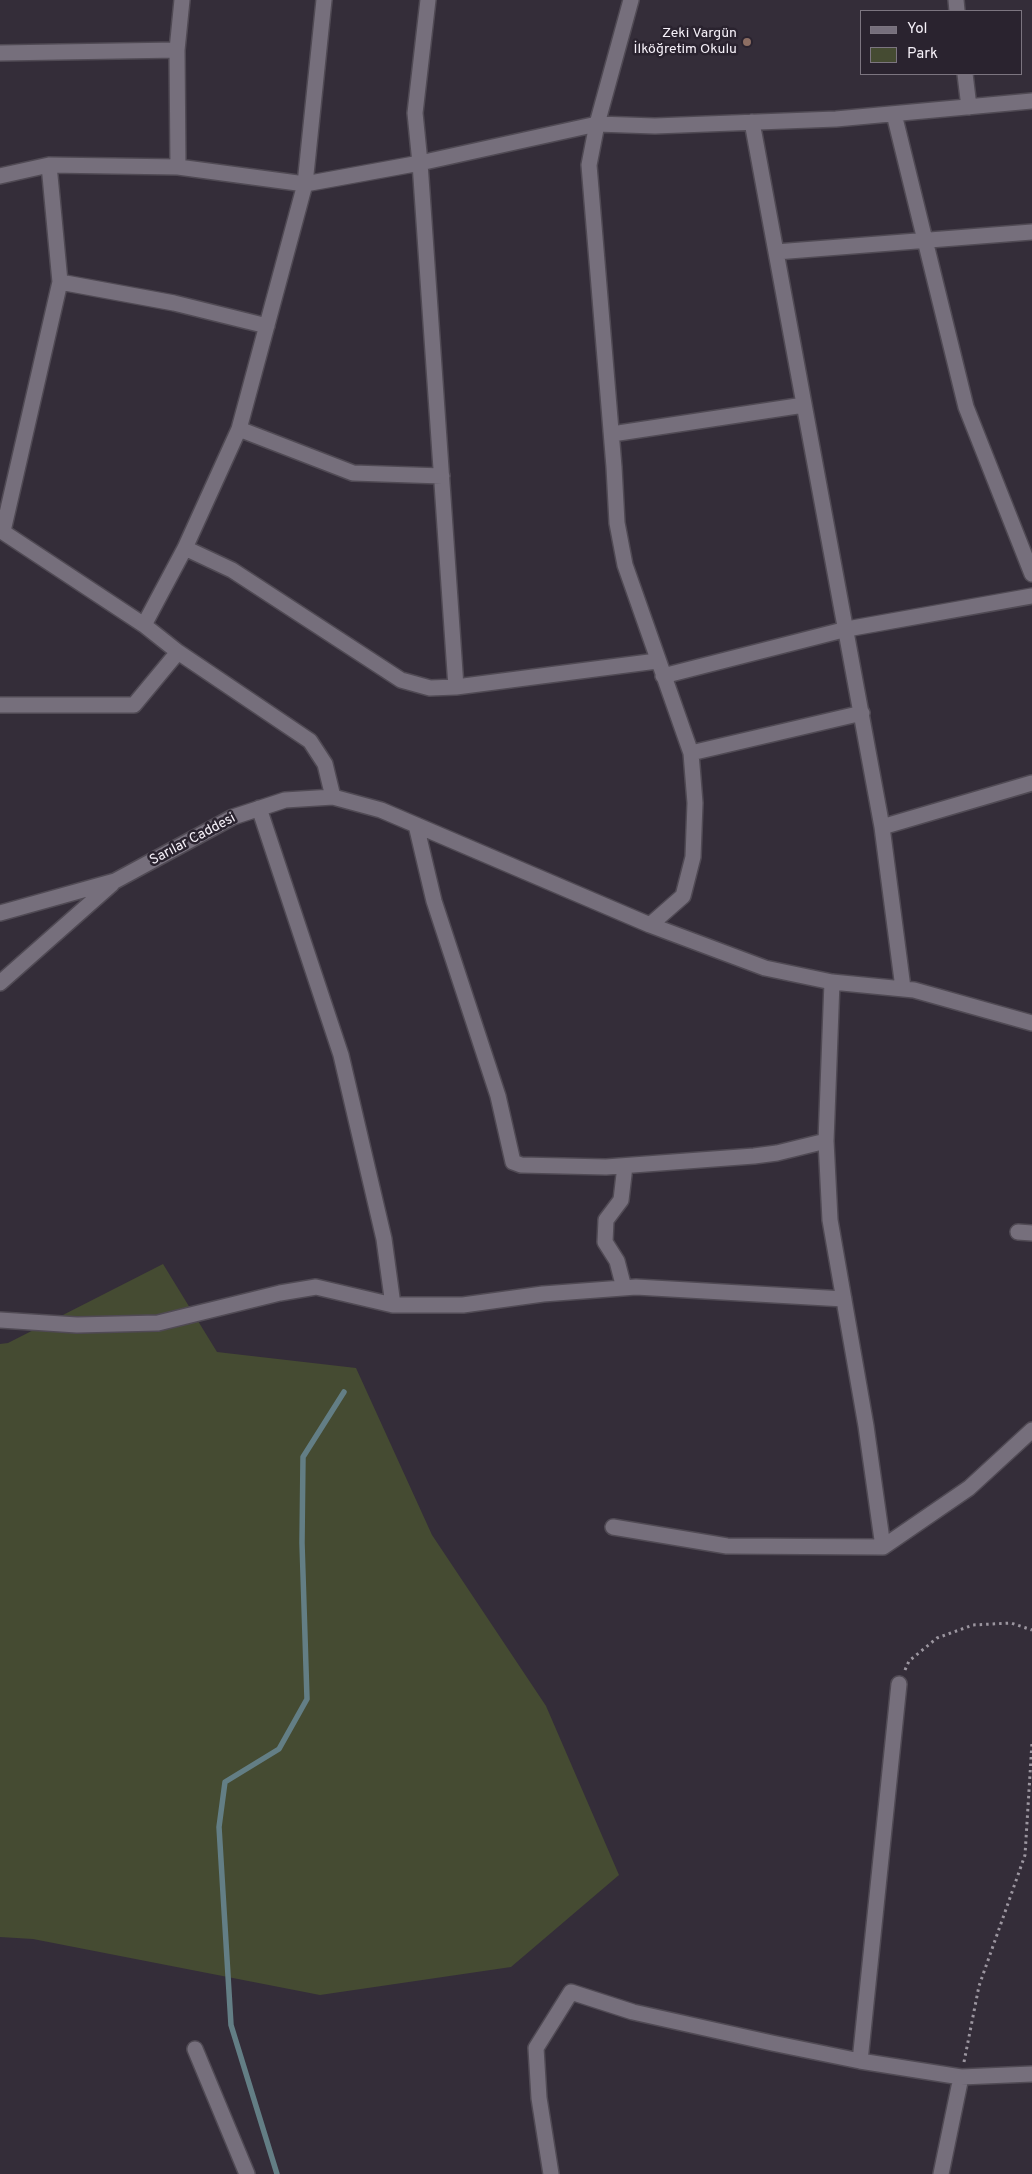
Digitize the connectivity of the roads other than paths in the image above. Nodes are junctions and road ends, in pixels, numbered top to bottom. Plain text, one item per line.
1 (182, 0) edge
2 (324, 0) edge
3 (428, 0) edge
4 (631, 0) edge
5 (177, 50) junction
6 (0, 53) edge
7 (965, 75) edge
8 (1032, 101) edge
9 (969, 106) junction
10 (894, 114) junction
11 (752, 122) junction
12 (597, 124) junction
13 (420, 163) junction
14 (49, 165) junction
15 (178, 167) junction
16 (0, 176) edge
17 (305, 184) junction
18 (1032, 232) edge
19 (925, 241) junction
20 (776, 252) junction
21 (60, 282) junction
22 (267, 326) junction
23 (804, 405) junction
24 (239, 429) junction
25 (612, 434) junction
26 (442, 476) junction
27 (1, 531) edge
28 (185, 548) junction
29 (1032, 574) edge
30 (1032, 596) edge
31 (144, 625) junction
32 (847, 629) junction
33 (178, 652) junction
34 (657, 661) junction
35 (663, 676) junction
36 (456, 687) junction
37 (0, 706) edge
38 (862, 713) junction
39 (691, 753) junction
40 (1032, 783) edge
41 (333, 797) junction
42 (259, 808) junction
43 (416, 825) junction
44 (882, 827) junction
45 (115, 881) junction
46 (0, 912) edge
47 (650, 925) junction
48 (832, 982) junction
49 (0, 983) edge
50 (903, 988) junction
51 (1032, 1023) edge
52 (826, 1141) junction
53 (626, 1166) junction
54 (624, 1288) junction
55 (844, 1299) junction
56 (393, 1305) junction
57 (0, 1320) edge
58 (1032, 1430) edge
59 (613, 1527) dead end
60 (882, 1547) junction
61 (899, 1684) road end
62 (195, 2049) dead end
63 (860, 2061) junction
64 (1032, 2074) edge
65 (961, 2077) junction
66 (247, 2174) edge
67 (551, 2174) edge
68 (941, 2174) edge

1 - 5 street
2 - 17 street
3 - 13 street
4 - 12 street
5 - 6 street
5 - 15 street
7 - 9 street
8 - 9 street
9 - 10 street
10 - 11 street
10 - 19 street
11 - 12 street
11 - 20 street
12 - 13 street
12 - 25 street
13 - 17 street
13 - 26 street
14 - 15 street
14 - 16 street
14 - 21 street
15 - 17 street
17 - 22 street
18 - 19 street
19 - 20 street
19 - 29 street
20 - 23 street
21 - 22 street
21 - 27 street
22 - 24 street
23 - 25 street
23 - 32 street
24 - 26 street
24 - 28 street
25 - 34 street
26 - 36 street
27 - 31 street
28 - 31 street
28 - 36 street
30 - 32 street
31 - 33 street
32 - 35 street
32 - 38 street
33 - 37 street
33 - 41 street
34 - 35 street
34 - 36 street
35 - 39 street
38 - 39 street
38 - 44 street
39 - 47 street
40 - 44 street
41 - 42 street, Sarılar Caddesi
41 - 43 street, Sarılar Caddesi
42 - 45 street, Sarılar Caddesi
42 - 56 street
43 - 47 street, Sarılar Caddesi
43 - 53 street
44 - 50 street
45 - 46 street, Sarılar Caddesi
45 - 49 street, Sarılar Caddesi
47 - 48 street, Sarılar Caddesi
48 - 50 street, Sarılar Caddesi
48 - 52 street
50 - 51 street, Sarılar Caddesi
52 - 53 street
52 - 55 street
53 - 54 street
54 - 55 street
54 - 56 street
55 - 60 street
56 - 57 street
58 - 60 street
59 - 60 street
61 - 63 street
62 - 66 street
63 - 65 street
63 - 67 street
64 - 65 street
65 - 68 street

